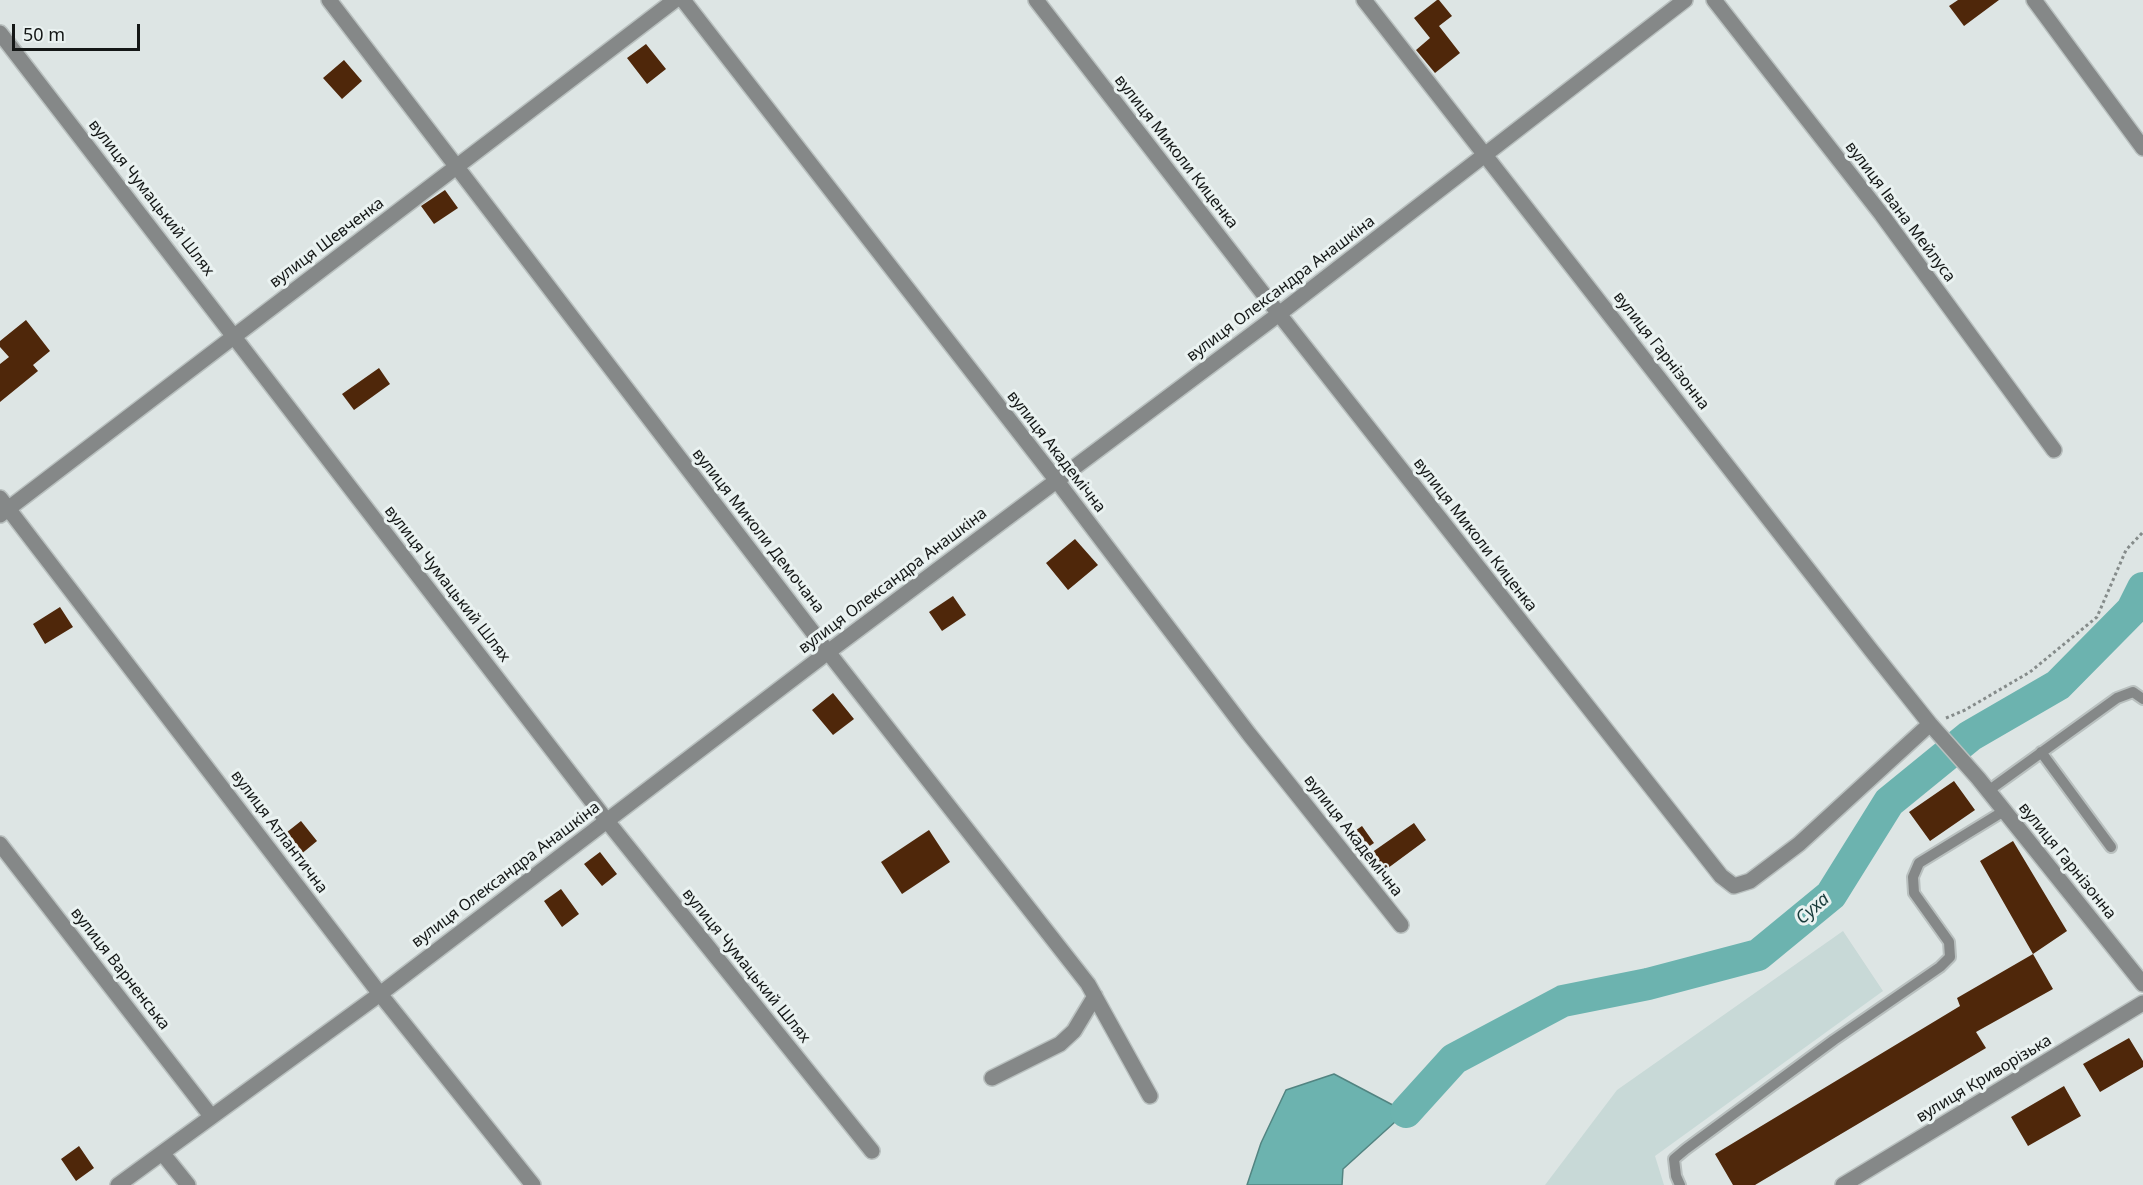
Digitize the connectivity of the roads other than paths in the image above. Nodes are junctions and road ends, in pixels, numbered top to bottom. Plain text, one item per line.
1 (328, 0) edge
2 (675, 0) edge
3 (683, 0) edge
4 (1036, 0) edge
5 (1364, 0) edge
6 (1685, 0) edge
7 (1714, 0) edge
8 (2034, 0) edge
9 (0, 33) edge
10 (2143, 148) edge
11 (1485, 154) junction
12 (456, 168) junction
13 (1279, 314) junction
14 (235, 336) junction
15 (2054, 450) dead end
16 (1057, 482) junction
17 (3, 507) edge
18 (828, 652) junction
19 (2143, 699) edge
20 (1930, 724) junction
21 (2040, 752) junction
22 (1988, 791) junction
23 (2004, 811) junction
24 (607, 821) junction
25 (0, 844) edge
26 (2111, 847) dead end
27 (1401, 925) dead end
28 (2142, 981) edge
29 (380, 994) junction
30 (1095, 996) junction
31 (2143, 1003) edge
32 (992, 1078) dead end
33 (1150, 1096) dead end
34 (212, 1116) junction
35 (873, 1151) dead end
36 (163, 1154) junction
37 (118, 1185) edge
38 (188, 1185) edge
39 (533, 1185) edge
40 (1680, 1185) edge
41 (1843, 1185) edge

1 - 12 street, вулиця Миколи Демочана
2 - 12 street, вулиця Шевченка
3 - 16 street, вулиця Академічна
4 - 13 street, вулиця Миколи Киценка
5 - 11 street, вулиця Гарнізонна
6 - 11 street, вулиця Олександра Анашкіна
7 - 15 street, вулиця Івана Мейлуса
8 - 10 street
9 - 14 street, вулиця Чумацький Шлях
11 - 13 street, вулиця Олександра Анашкіна
11 - 20 street, вулиця Гарнізонна
12 - 14 street, вулиця Шевченка
12 - 18 street, вулиця Миколи Демочана
13 - 16 street, вулиця Олександра Анашкіна
13 - 20 street, вулиця Миколи Киценка
14 - 17 street, вулиця Шевченка
14 - 24 street, вулиця Чумацький Шлях
16 - 18 street, вулиця Олександра Анашкіна
16 - 27 street, вулиця Академічна
17 - 29 street, вулиця Атлантична
18 - 24 street, вулиця Олександра Анашкіна
18 - 30 street, вулиця Миколи Демочана
19 - 21 lane
20 - 22 street, вулиця Гарнізонна
21 - 22 lane
21 - 26 lane
22 - 23 street, вулиця Гарнізонна
23 - 28 street, вулиця Гарнізонна
23 - 40 lane
24 - 29 street, вулиця Олександра Анашкіна
24 - 35 street, вулиця Чумацький Шлях
25 - 34 street, вулиця Варненська
29 - 34 street, вулиця Олександра Анашкіна
29 - 39 street, вулиця Атлантична
30 - 32 street
30 - 33 street, вулиця Миколи Демочана
31 - 41 street, вулиця Криворізька
34 - 36 street, вулиця Олександра Анашкіна
36 - 37 street, вулиця Олександра Анашкіна
36 - 38 street

